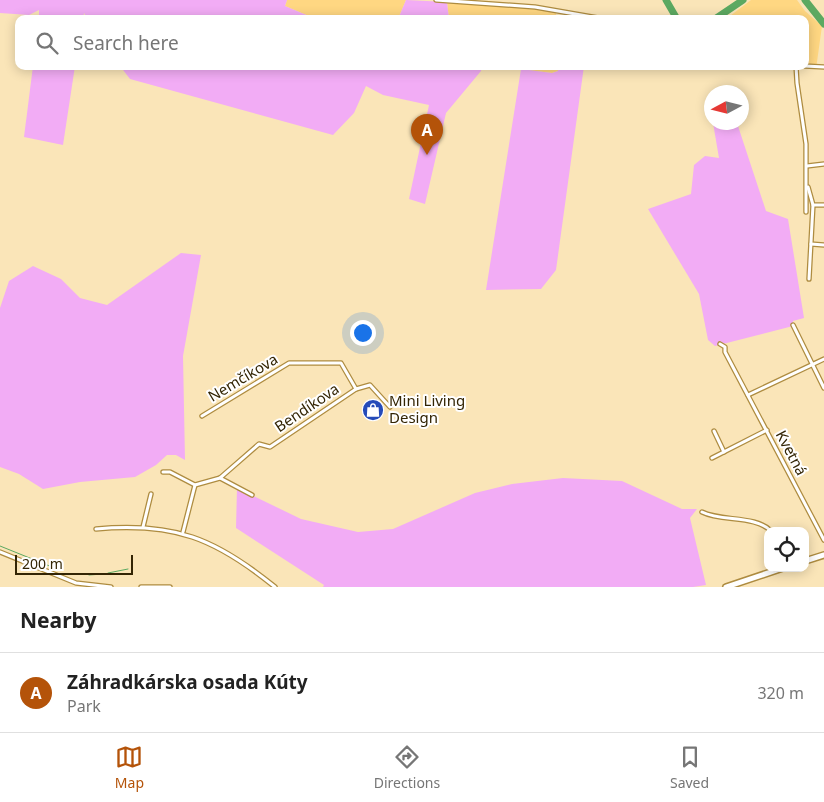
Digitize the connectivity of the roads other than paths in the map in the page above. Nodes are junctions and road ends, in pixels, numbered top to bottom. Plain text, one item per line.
1 (436, 0) edge
2 (584, 15) edge
3 (809, 66) edge
4 (824, 68) edge
5 (796, 70) edge
6 (824, 164) edge
7 (807, 166) junction
8 (807, 184) junction
9 (824, 205) edge
10 (814, 206) junction
11 (806, 212) dead end
12 (811, 244) junction
13 (824, 244) edge
14 (809, 279) dead end
15 (793, 325) dead end
16 (720, 344) dead end
17 (824, 359) edge
18 (813, 364) junction
19 (824, 388) edge
20 (356, 389) junction
21 (748, 395) junction
22 (390, 407) dead end
23 (202, 416) dead end
24 (767, 430) junction
25 (714, 431) dead end
26 (724, 452) junction
27 (712, 458) dead end
28 (163, 472) dead end
29 (220, 478) junction
30 (195, 484) junction
31 (150, 494) dead end
32 (252, 495) dead end
33 (702, 512) dead end
34 (143, 527) junction
35 (764, 528) edge
36 (96, 529) dead end
37 (183, 532) junction
38 (824, 540) edge
39 (0, 552) edge
40 (824, 555) edge
41 (809, 560) edge
42 (771, 572) edge
43 (110, 587) edge
44 (142, 587) edge
45 (170, 587) edge
46 (275, 587) edge
47 (726, 587) edge

1 - 2 street
3 - 4 street
5 - 7 street
6 - 7 street
7 - 8 street
8 - 10 street
8 - 11 street
9 - 10 street
10 - 12 street
12 - 13 street
12 - 14 street
15 - 18 street
16 - 21 street, Kvetná
17 - 18 street
18 - 19 street
18 - 21 street
20 - 22 street
20 - 23 street, Nemčíkova
20 - 29 street, Bendíkova
21 - 24 street, Kvetná
24 - 26 street, Kvetná
24 - 38 street, Kvetná
25 - 26 street
26 - 27 street, Kvetná
28 - 30 street
29 - 30 street, Bendíkova
29 - 32 street
30 - 37 street
31 - 34 street
33 - 35 street
34 - 36 street
34 - 37 street
37 - 46 street
39 - 43 street
40 - 41 main road
42 - 47 main road
44 - 45 street

